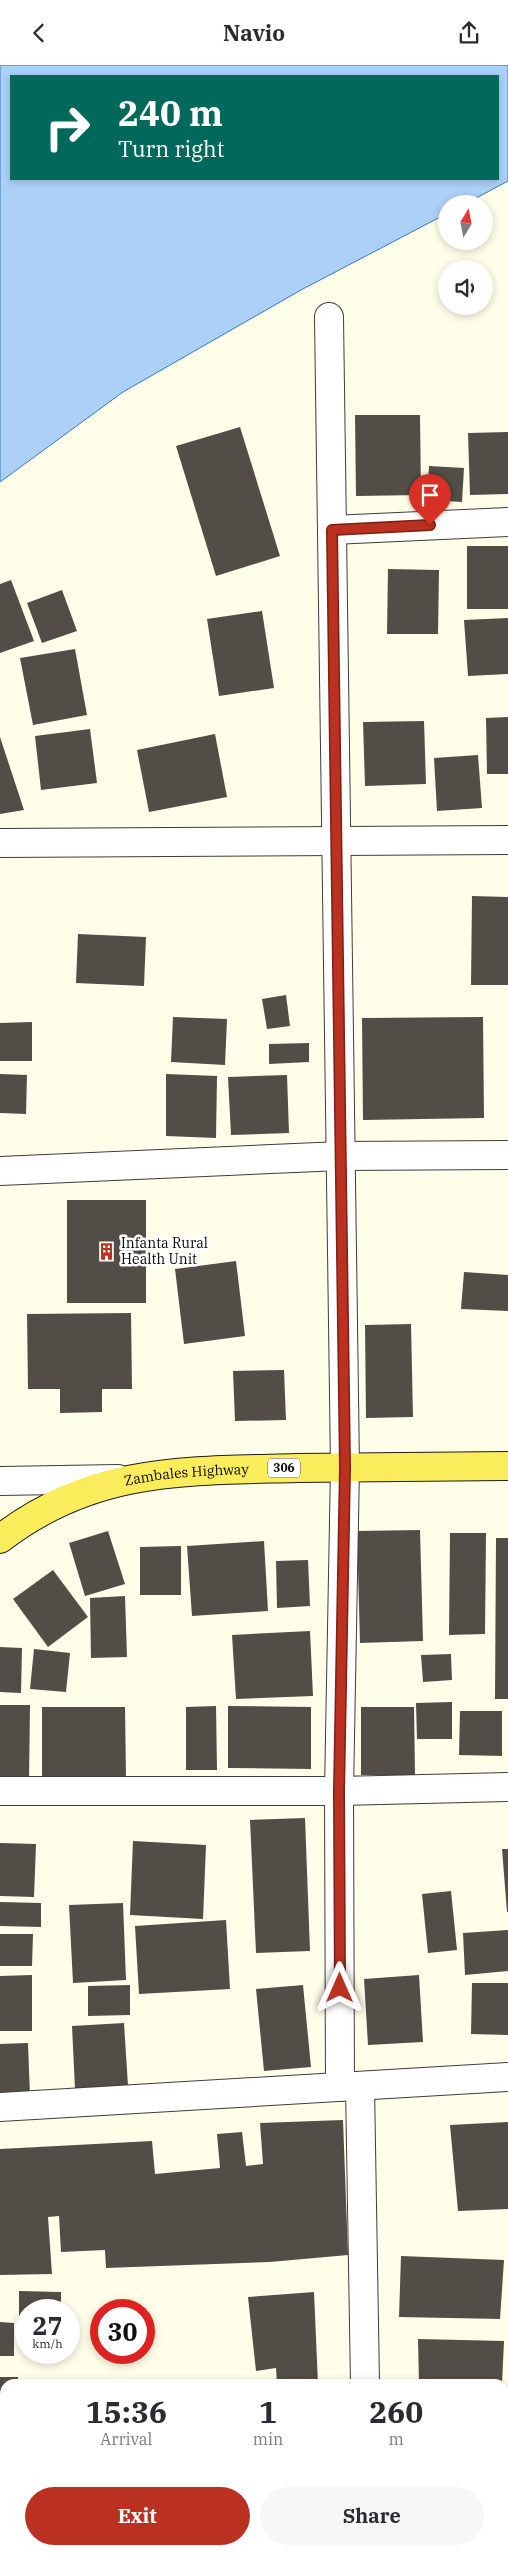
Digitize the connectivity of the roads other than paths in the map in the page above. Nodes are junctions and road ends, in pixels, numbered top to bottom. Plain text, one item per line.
1 (329, 317) dead end
2 (508, 521) edge
3 (332, 530) junction
4 (508, 840) edge
5 (336, 841) junction
6 (0, 843) edge
7 (508, 1155) edge
8 (341, 1156) junction
9 (0, 1171) edge
10 (508, 1466) edge
11 (345, 1467) junction
12 (128, 1479) junction
13 (0, 1481) edge
14 (0, 1539) edge
15 (508, 1787) edge
16 (0, 1791) edge
17 (339, 1791) junction
18 (508, 2077) edge
19 (350, 2086) junction
20 (0, 2107) edge
21 (365, 2379) edge

1 - 3 street
2 - 3 street
3 - 5 street
4 - 5 street
5 - 6 street
5 - 8 street
7 - 8 street
8 - 9 street
8 - 11 street
10 - 11 main road, Zambales Highway / 306
11 - 12 main road, Zambales Highway / 306
11 - 17 street
12 - 13 street
12 - 14 main road, Zambales Highway / 306
15 - 17 street
16 - 17 street
17 - 19 street
18 - 19 street
19 - 20 street
19 - 21 street

